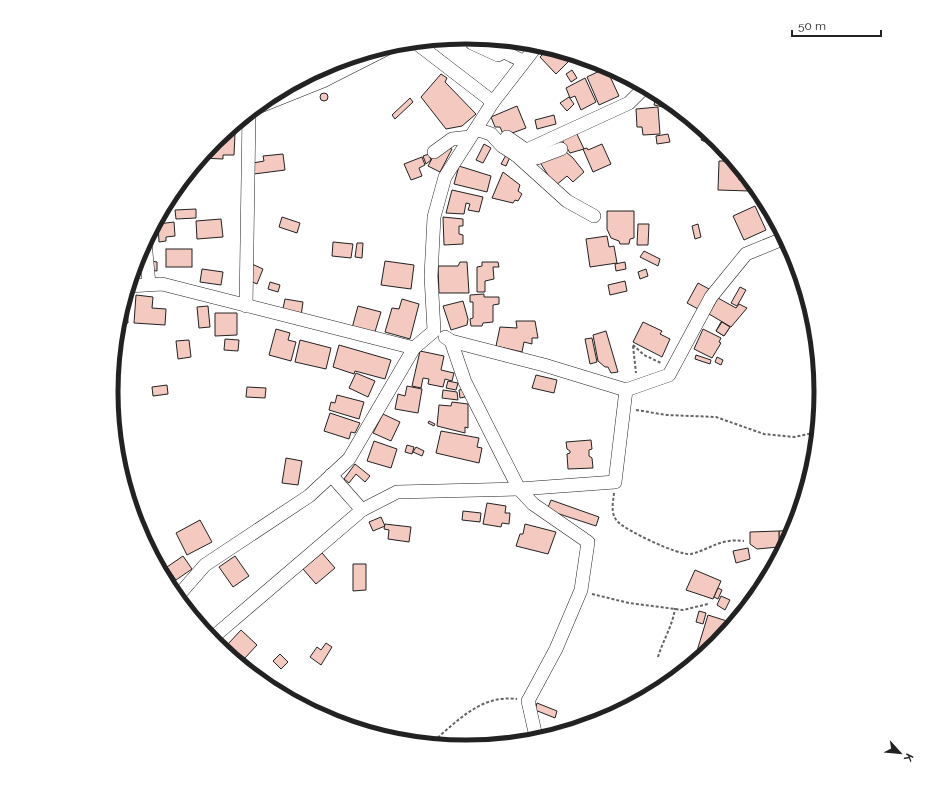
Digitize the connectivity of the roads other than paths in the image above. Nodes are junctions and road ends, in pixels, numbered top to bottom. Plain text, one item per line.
1 (475, 44) edge
2 (421, 47) edge
3 (532, 51) edge
4 (523, 61) junction
5 (354, 62) edge
6 (333, 71) edge
7 (333, 71) edge
8 (312, 80) edge
9 (641, 91) edge
10 (493, 102) junction
11 (249, 120) edge
12 (473, 133) junction
13 (507, 137) dead end
14 (561, 149) dead end
15 (434, 152) dead end
16 (523, 152) junction
17 (594, 216) dead end
18 (780, 240) edge
19 (146, 254) edge
20 (149, 284) junction
21 (134, 285) edge
22 (246, 306) junction
23 (434, 331) junction
24 (451, 341) junction
25 (414, 348) junction
26 (631, 388) junction
27 (331, 475) junction
28 (519, 489) junction
29 (362, 510) junction
30 (180, 592) edge
31 (216, 635) edge
32 (535, 734) edge

1 - 4 street
2 - 10 street
3 - 4 street
4 - 10 street
5 - 6 street
7 - 8 street
9 - 16 street
10 - 12 street
11 - 22 street
12 - 15 street
12 - 16 street
12 - 23 street
13 - 16 street
14 - 16 street
16 - 17 street
18 - 26 street
19 - 20 street
20 - 21 street
20 - 22 street
22 - 25 street
23 - 24 street
23 - 25 street
24 - 26 street
24 - 28 street
25 - 27 street
26 - 28 street
27 - 29 street
27 - 30 street
28 - 29 street
28 - 32 street
29 - 31 street

